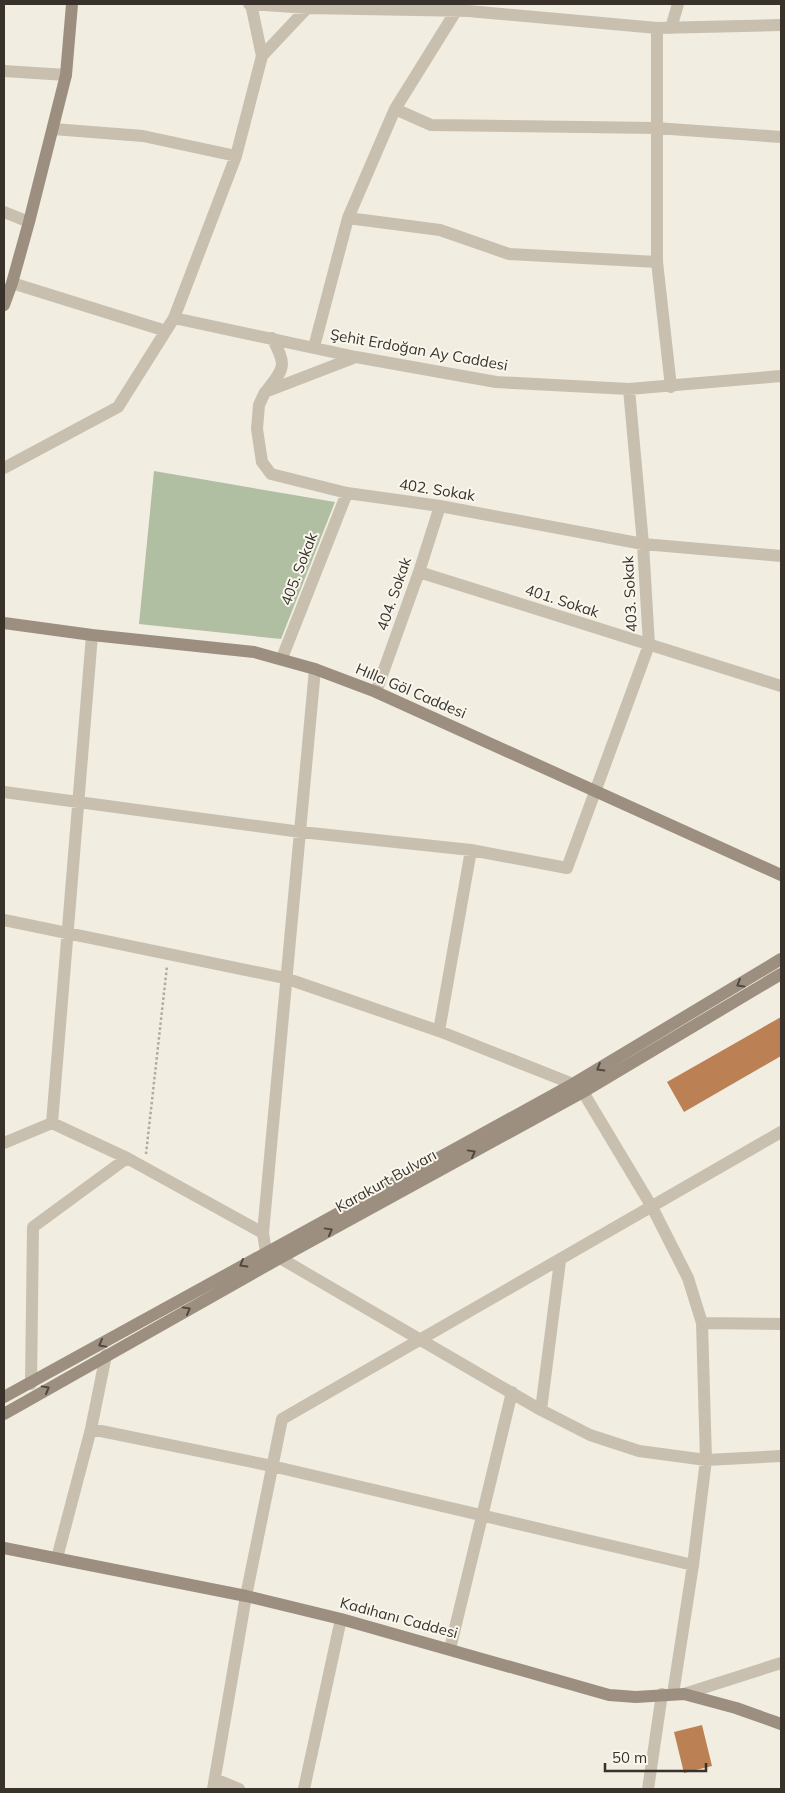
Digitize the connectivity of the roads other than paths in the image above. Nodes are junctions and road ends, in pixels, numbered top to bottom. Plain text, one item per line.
1 (72, 4) edge
2 (250, 4) edge
3 (678, 4) edge
4 (309, 6) edge
5 (464, 8) edge
6 (781, 25) edge
7 (657, 28) junction
8 (672, 28) junction
9 (262, 56) junction
10 (4, 71) edge
11 (66, 75) junction
12 (395, 109) junction
13 (656, 128) junction
14 (53, 129) junction
15 (781, 137) edge
16 (236, 156) junction
17 (4, 212) edge
18 (348, 218) junction
19 (29, 222) junction
20 (657, 262) junction
21 (12, 284) junction
22 (4, 305) edge
23 (174, 318) junction
24 (166, 331) junction
25 (272, 338) junction
26 (314, 347) junction
27 (356, 357) junction
28 (781, 376) edge
29 (672, 387) junction
30 (629, 389) junction
31 (265, 392) junction
32 (4, 468) edge
33 (346, 493) junction
34 (440, 506) junction
35 (644, 544) junction
36 (781, 556) edge
37 (420, 572) junction
38 (4, 623) edge
39 (92, 635) junction
40 (648, 645) junction
41 (282, 658) junction
42 (315, 669) junction
43 (781, 686) edge
44 (376, 692) junction
45 (596, 789) junction
46 (4, 792) edge
47 (80, 802) junction
48 (300, 832) junction
49 (471, 850) junction
50 (781, 874) edge
51 (4, 920) edge
52 (69, 935) junction
53 (781, 959) edge
54 (781, 974) edge
55 (285, 978) junction
56 (439, 1031) junction
57 (578, 1088) junction
58 (52, 1123) junction
59 (781, 1132) edge
60 (4, 1143) edge
61 (127, 1158) junction
62 (652, 1208) junction
63 (264, 1233) junction
64 (266, 1252) junction
65 (280, 1258) junction
66 (560, 1261) junction
67 (702, 1323) junction
68 (781, 1324) edge
69 (422, 1341) junction
70 (106, 1355) junction
71 (31, 1384) junction
72 (512, 1392) junction
73 (4, 1397) edge
74 (541, 1410) junction
75 (4, 1414) edge
76 (91, 1429) junction
77 (781, 1456) edge
78 (706, 1460) junction
79 (272, 1466) junction
80 (482, 1515) junction
81 (4, 1548) edge
82 (57, 1558) junction
83 (693, 1565) junction
84 (246, 1596) junction
85 (341, 1620) junction
86 (450, 1648) junction
87 (781, 1663) edge
88 (673, 1694) junction
89 (781, 1724) edge
90 (214, 1784) edge
91 (239, 1789) edge
92 (304, 1789) edge
93 (648, 1789) edge

1 - 11 main road
2 - 4 street
2 - 9 street
3 - 8 street
4 - 5 street
4 - 9 street
5 - 7 street
5 - 12 street
6 - 8 street
7 - 8 street
7 - 13 street
9 - 16 street
10 - 11 street
11 - 14 main road
12 - 13 street
12 - 18 street
13 - 15 street
13 - 20 street
14 - 16 street
14 - 19 main road
16 - 23 street
17 - 19 street
18 - 20 street
18 - 26 street
19 - 21 main road
20 - 29 street
21 - 22 main road
21 - 24 street
23 - 24 street
23 - 25 street, Şehit Erdoğan Ay Caddesi
24 - 32 street
25 - 26 street, Şehit Erdoğan Ay Caddesi
25 - 31 street
26 - 27 street, Şehit Erdoğan Ay Caddesi
27 - 30 street, Şehit Erdoğan Ay Caddesi
27 - 31 street
28 - 29 street, Şehit Erdoğan Ay Caddesi
29 - 30 street, Şehit Erdoğan Ay Caddesi
30 - 35 street, 403. Sokak
31 - 33 street, 402. Sokak
33 - 34 street, 402. Sokak
33 - 41 street, 405. Sokak
34 - 35 street, 402. Sokak
34 - 37 street, 404. Sokak
35 - 36 street, 402. Sokak
35 - 40 street, 403. Sokak
37 - 40 street, 401. Sokak
37 - 44 street, 404. Sokak
38 - 39 main road, Hılla Göl Caddesi
39 - 41 main road, Hılla Göl Caddesi
39 - 47 street
40 - 43 street, 401. Sokak
40 - 45 street, 403. Sokak
41 - 42 main road, Hılla Göl Caddesi
42 - 44 main road, Hılla Göl Caddesi
42 - 48 street
44 - 45 main road, Hılla Göl Caddesi
45 - 49 street, 403. Sokak
45 - 50 main road, Hılla Göl Caddesi
46 - 47 street
47 - 48 street
47 - 52 street
48 - 49 street
48 - 55 street
49 - 56 street
51 - 52 street
52 - 55 street
52 - 58 street
53 -> 57 main road, Karakurt Bulvarı
54 - 57 main road, Karakurt Bulvarı
55 - 56 street
55 - 63 street
56 - 57 street
57 - 62 street
57 - 64 main road, Karakurt Bulvarı
65 -> 57 main road, Karakurt Bulvarı
58 - 60 street
58 - 61 street
59 - 62 street
61 - 63 street
61 - 71 street
62 - 66 street
62 - 67 street
63 - 64 street
64 -> 71 main road, Karakurt Bulvarı
65 - 69 street
70 -> 65 main road, Karakurt Bulvarı
66 - 69 street
66 - 74 street
67 - 68 street
67 - 78 street
69 - 72 street
69 - 79 street
75 -> 70 main road, Karakurt Bulvarı
70 - 76 street
71 - 73 main road, Karakurt Bulvarı
72 - 74 street
72 - 80 street
74 - 78 street
76 - 79 street
76 - 82 street
77 - 78 street
78 - 83 street
79 - 80 street
79 - 84 street
80 - 83 street
80 - 86 street
81 - 82 main road, Kadıhanı Caddesi
82 - 84 main road, Kadıhanı Caddesi
83 - 88 street
84 - 85 main road, Kadıhanı Caddesi
84 - 90 street
85 - 86 main road, Kadıhanı Caddesi
85 - 92 street
86 - 88 main road, Kadıhanı Caddesi
87 - 88 street
88 - 89 main road, Kadıhanı Caddesi
88 - 93 street
90 - 91 street

